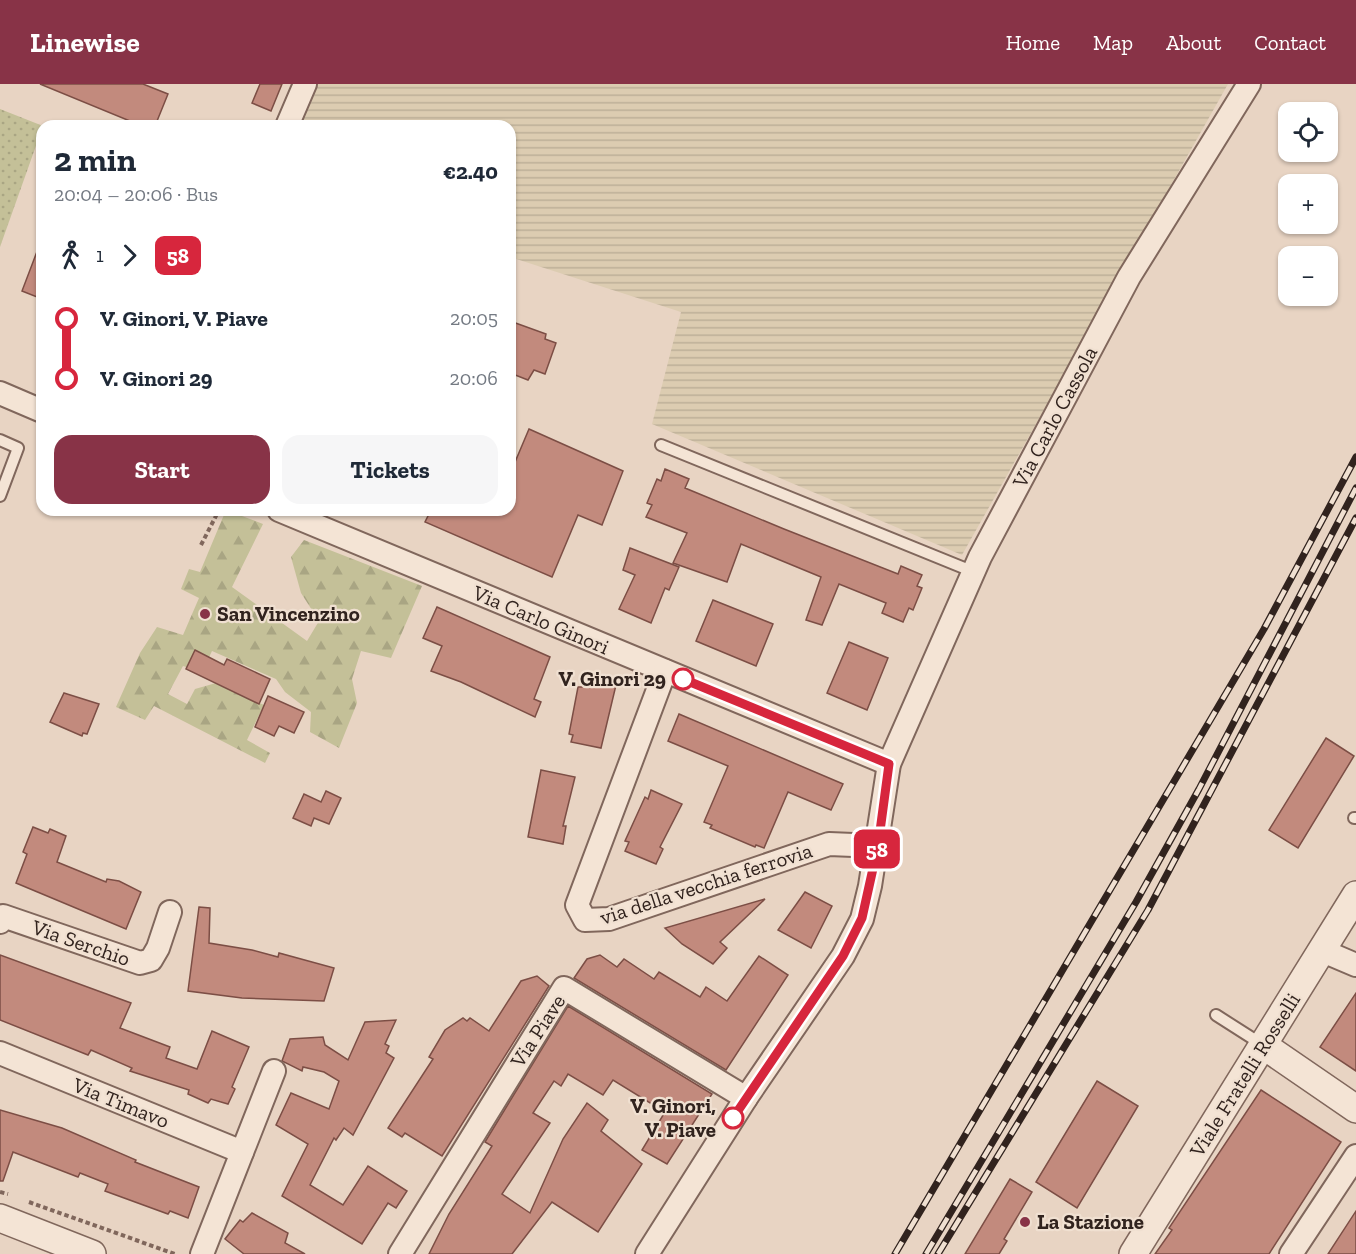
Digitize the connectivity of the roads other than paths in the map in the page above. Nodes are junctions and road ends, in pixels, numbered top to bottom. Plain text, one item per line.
1 (304, 84) edge
2 (1249, 84) edge
3 (289, 120) edge
4 (0, 393) edge
5 (36, 408) edge
6 (0, 440) edge
7 (661, 445) dead end
8 (0, 496) edge
9 (293, 516) edge
10 (974, 572) junction
11 (665, 671) junction
12 (889, 764) junction
13 (878, 846) junction
14 (1356, 895) edge
15 (170, 912) dead end
16 (0, 922) edge
17 (1323, 951) junction
18 (1356, 965) edge
19 (1216, 1015) dead end
20 (1263, 1045) junction
21 (0, 1053) edge
22 (274, 1071) dead end
23 (746, 1098) junction
24 (1356, 1109) edge
25 (242, 1152) junction
26 (1356, 1156) edge
27 (5, 1207) edge
28 (92, 1254) edge
29 (202, 1254) edge
30 (400, 1254) edge
31 (647, 1254) edge
32 (1133, 1254) edge
33 (1291, 1254) edge

1 - 3 street
2 - 10 street, Via Carlo Cassola
4 - 5 street
6 - 8 lane
7 - 10 lane
9 - 11 street, Via Carlo Ginori
10 - 12 street, Via Carlo Cassola
11 - 12 street, Via Carlo Ginori
11 - 13 street, via della vecchia ferrovia
12 - 13 street
13 - 23 street
14 - 17 street, Viale Fratelli Rosselli
15 - 16 street, Via Serchio
17 - 18 street
17 - 20 street, Viale Fratelli Rosselli
19 - 20 lane
20 - 24 street
20 - 32 street, Viale Fratelli Rosselli
21 - 25 street, Via Timavo
22 - 25 street
23 - 30 street, Via Piave
23 - 31 street
25 - 29 street
26 - 33 street
27 - 28 street

